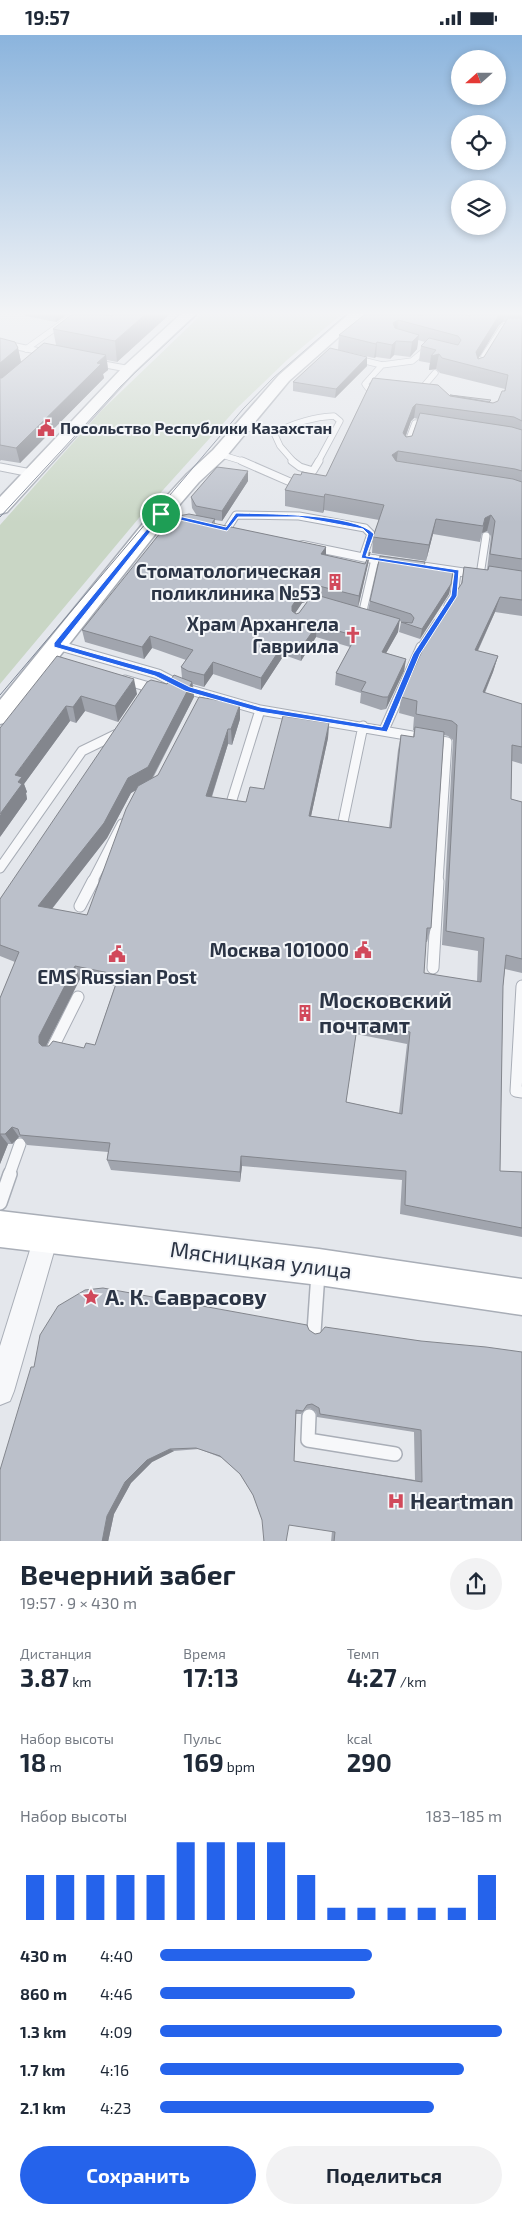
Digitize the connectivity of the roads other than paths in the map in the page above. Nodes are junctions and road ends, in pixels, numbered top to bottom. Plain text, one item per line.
1 (116, 382) edge
2 (283, 382) edge
3 (366, 382) edge
4 (429, 382) edge
5 (385, 389) edge
6 (410, 392) edge
7 (434, 425) edge
8 (241, 427) junction
9 (274, 433) junction
10 (406, 448) edge
11 (219, 454) junction
12 (0, 467) edge
13 (31, 473) junction
14 (296, 485) edge
15 (0, 508) edge
16 (222, 528) joint
17 (244, 532) edge
18 (486, 536) edge
19 (285, 541) edge
20 (369, 558) junction
21 (457, 572) junction
22 (480, 575) junction
23 (522, 581) edge
24 (353, 613) edge
25 (362, 615) junction
26 (371, 618) edge
27 (53, 654) junction
28 (158, 674) junction
29 (115, 677) edge
30 (149, 687) junction
31 (138, 703) edge
32 (260, 710) junction
33 (0, 716) edge
34 (363, 726) junction
35 (121, 728) edge
36 (384, 730) junction
37 (230, 803) edge
38 (128, 813) edge
39 (343, 822) edge
40 (0, 868) edge
41 (80, 905) dead end
42 (433, 967) dead end
43 (522, 986) edge
44 (522, 991) edge
45 (78, 997) dead end
46 (51, 1051) edge
47 (522, 1092) edge
48 (20, 1144) edge
49 (0, 1203) edge
50 (0, 1229) edge
51 (47, 1234) junction
52 (319, 1267) junction
53 (522, 1297) edge
54 (314, 1332) edge
55 (0, 1391) edge
56 (309, 1416) edge
57 (395, 1454) dead end

1 - 13 main road
2 - 8 main road
3 - 5 lane
4 - 6 lane
7 - 10 lane
8 - 9 lane
8 - 11 main road
9 - 9 lane
11 - 14 lane
11 - 27 main road
12 - 13 lane
13 - 15 main road
16 - 17 street
16 - 20 lane
18 - 22 lane
19 - 20 street
20 - 21 street
20 - 25 lane
21 - 22 street
21 - 36 lane
22 - 23 street
24 - 25 lane
25 - 26 lane
27 - 28 lane
27 - 33 main road
28 - 30 lane
28 - 32 lane
29 - 30 lane
30 - 31 lane
32 - 34 lane
32 - 37 lane
34 - 36 lane
34 - 39 lane
35 - 40 lane
36 - 42 lane
38 - 41 lane
43 - 44 lane
44 - 47 lane
45 - 46 lane
48 - 49 lane
50 - 51 main road, Мясницкая улица
51 - 52 main road, Мясницкая улица
51 - 55 street
52 - 53 main road, Мясницкая улица
52 - 54 lane
56 - 57 lane

